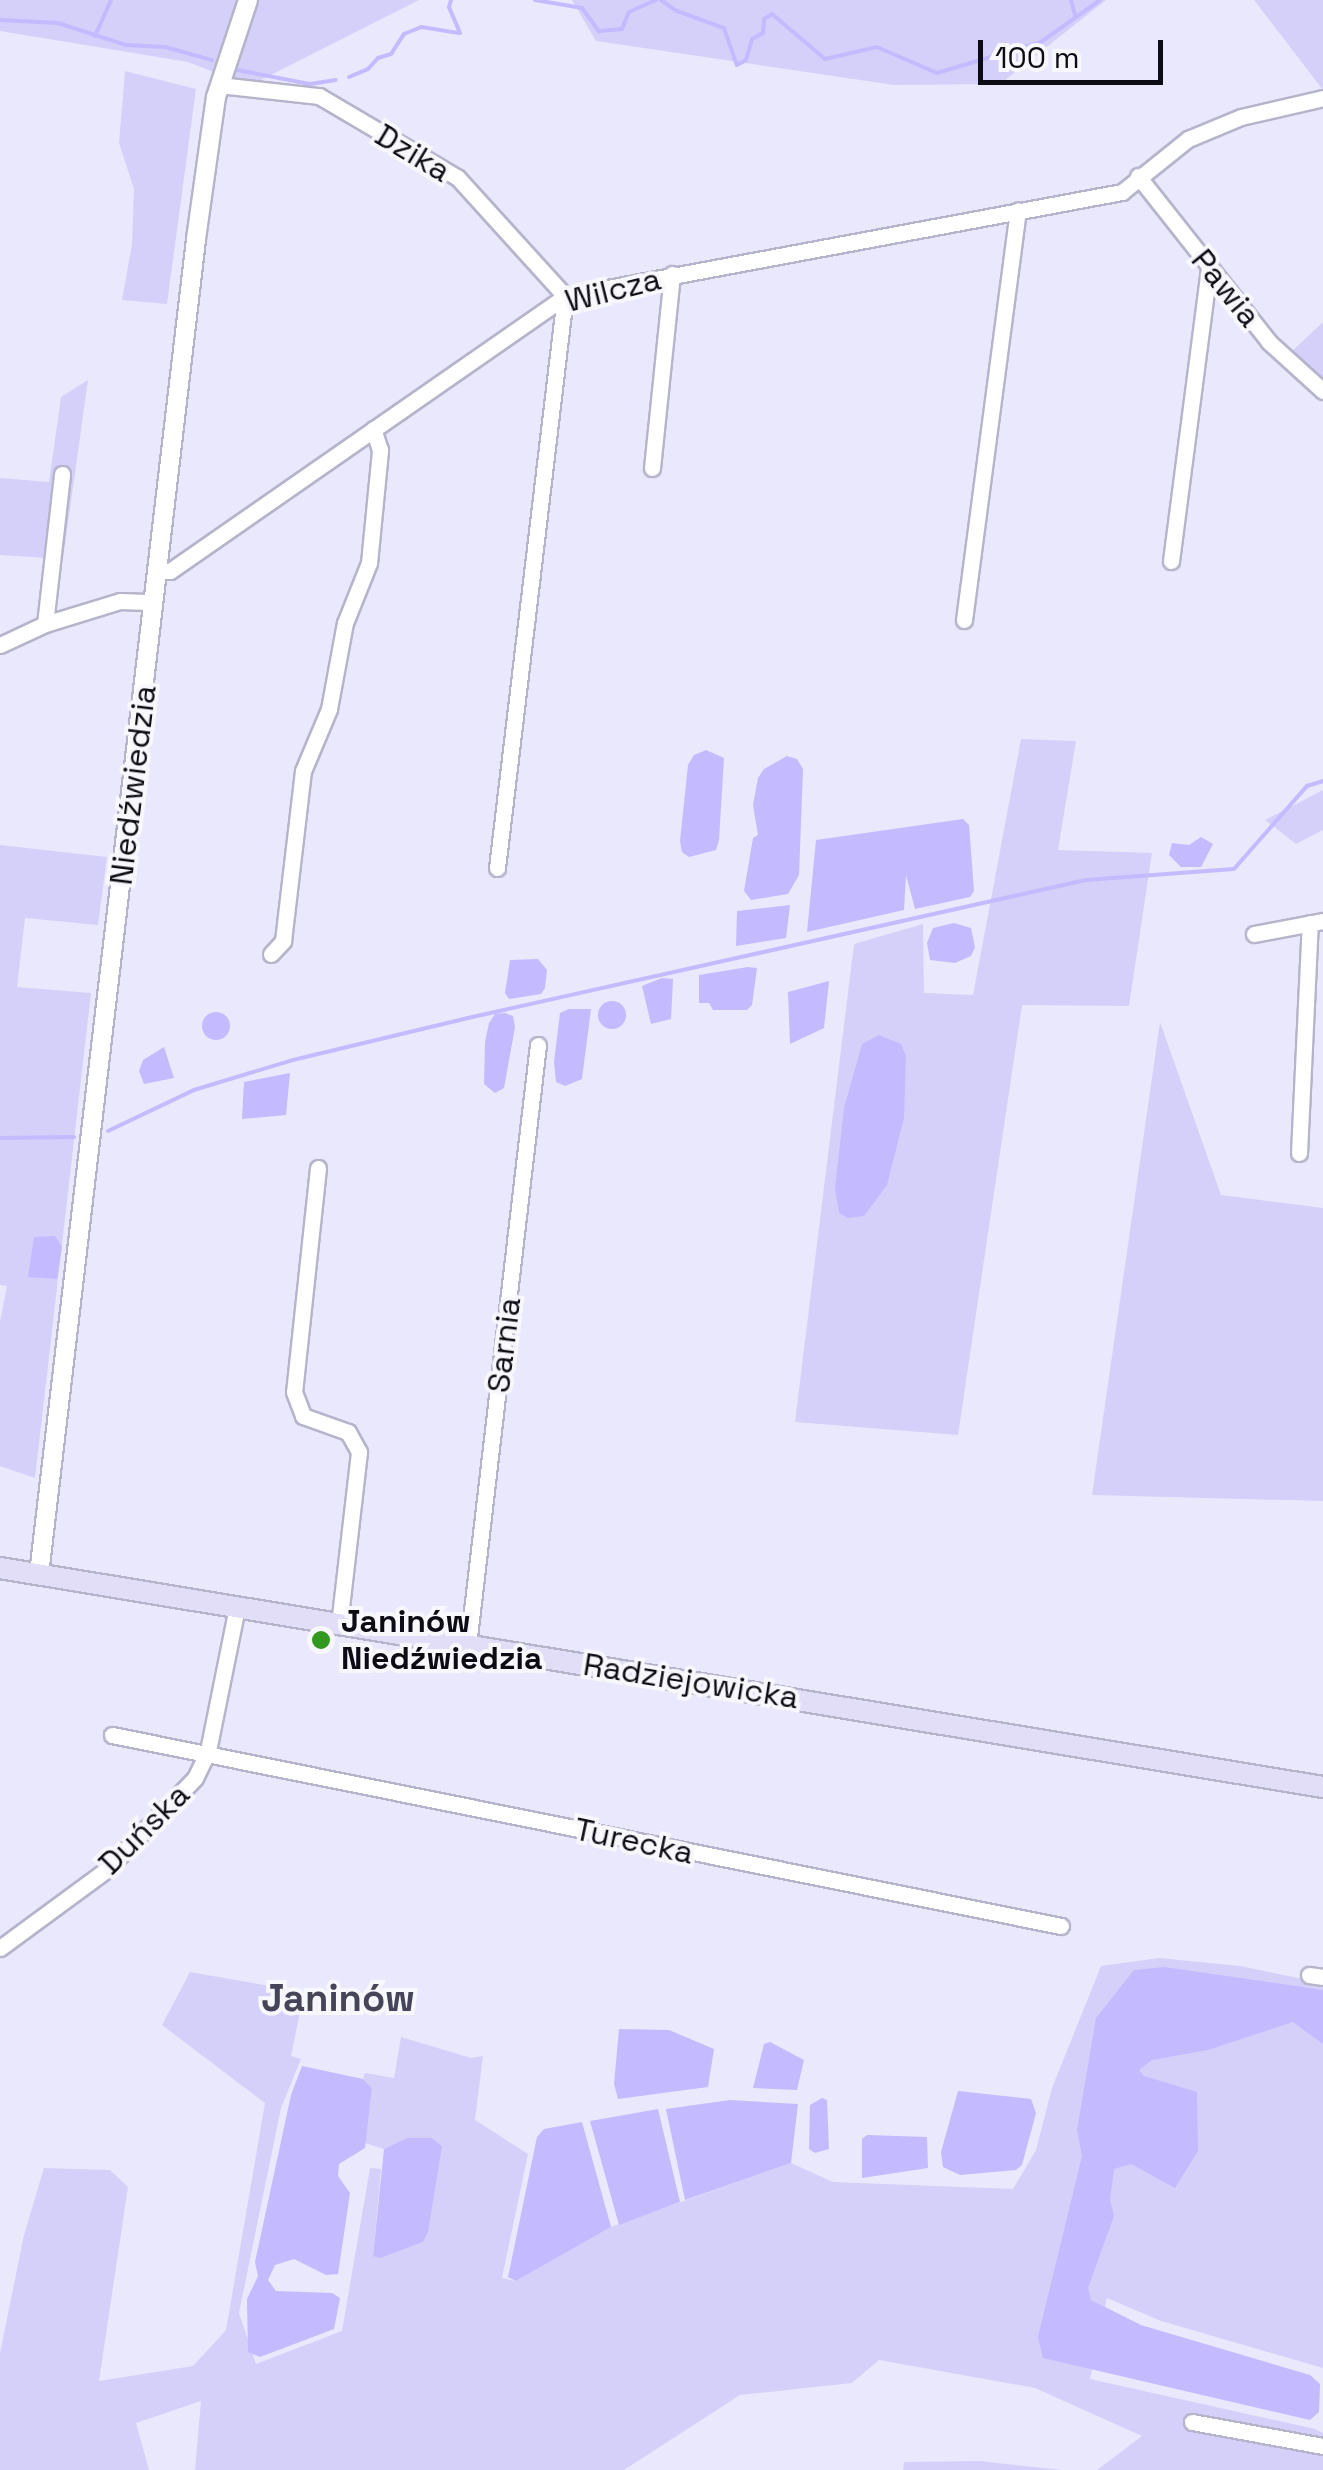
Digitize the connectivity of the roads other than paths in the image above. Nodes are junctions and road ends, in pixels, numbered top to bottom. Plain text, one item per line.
1 (248, 0) edge
2 (219, 86) junction
3 (1323, 98) edge
4 (1138, 176) junction
5 (1018, 212) junction
6 (1210, 268) junction
7 (672, 274) junction
8 (565, 296) junction
9 (1323, 391) edge
10 (373, 430) junction
11 (652, 468) dead end
12 (62, 474) dead end
13 (1171, 561) dead end
14 (158, 571) junction
15 (154, 602) junction
16 (964, 620) dead end
17 (45, 624) junction
18 (0, 644) edge
19 (497, 868) dead end
20 (1316, 922) edge
21 (1254, 934) dead end
22 (271, 954) dead end
23 (538, 1045) dead end
24 (1299, 1153) dead end
25 (318, 1168) dead end
26 (0, 1568) edge
27 (40, 1574) junction
28 (236, 1607) junction
29 (340, 1624) junction
30 (468, 1645) junction
31 (112, 1735) dead end
32 (208, 1750) junction
33 (1323, 1787) edge
34 (1061, 1926) dead end
35 (0, 1948) edge
36 (1192, 2422) dead end
37 (1323, 2446) edge

1 - 2 street, Niedźwiedzia
2 - 8 street, Dzika
2 - 14 street, Niedźwiedzia
3 - 4 street, Wilcza
4 - 5 street, Wilcza
4 - 6 street, Pawia
5 - 7 street, Wilcza
5 - 16 street
6 - 9 street, Pawia
6 - 13 street
7 - 8 street, Wilcza
7 - 11 street
8 - 10 street, Wilcza
8 - 19 street
10 - 14 street, Wilcza
10 - 22 street
12 - 17 street
14 - 15 street, Niedźwiedzia
15 - 17 street
15 - 27 street, Niedźwiedzia
17 - 18 street
20 - 21 street
20 - 24 street
23 - 30 street, Sarnia
25 - 29 street
26 - 27 main road, Radziejowicka
27 - 28 main road, Radziejowicka
28 - 29 main road, Radziejowicka
28 - 32 street, Duńska
29 - 30 main road, Radziejowicka
30 - 33 main road, Radziejowicka
31 - 32 street, Turecka
32 - 34 street, Turecka
32 - 35 street, Duńska
36 - 37 street

